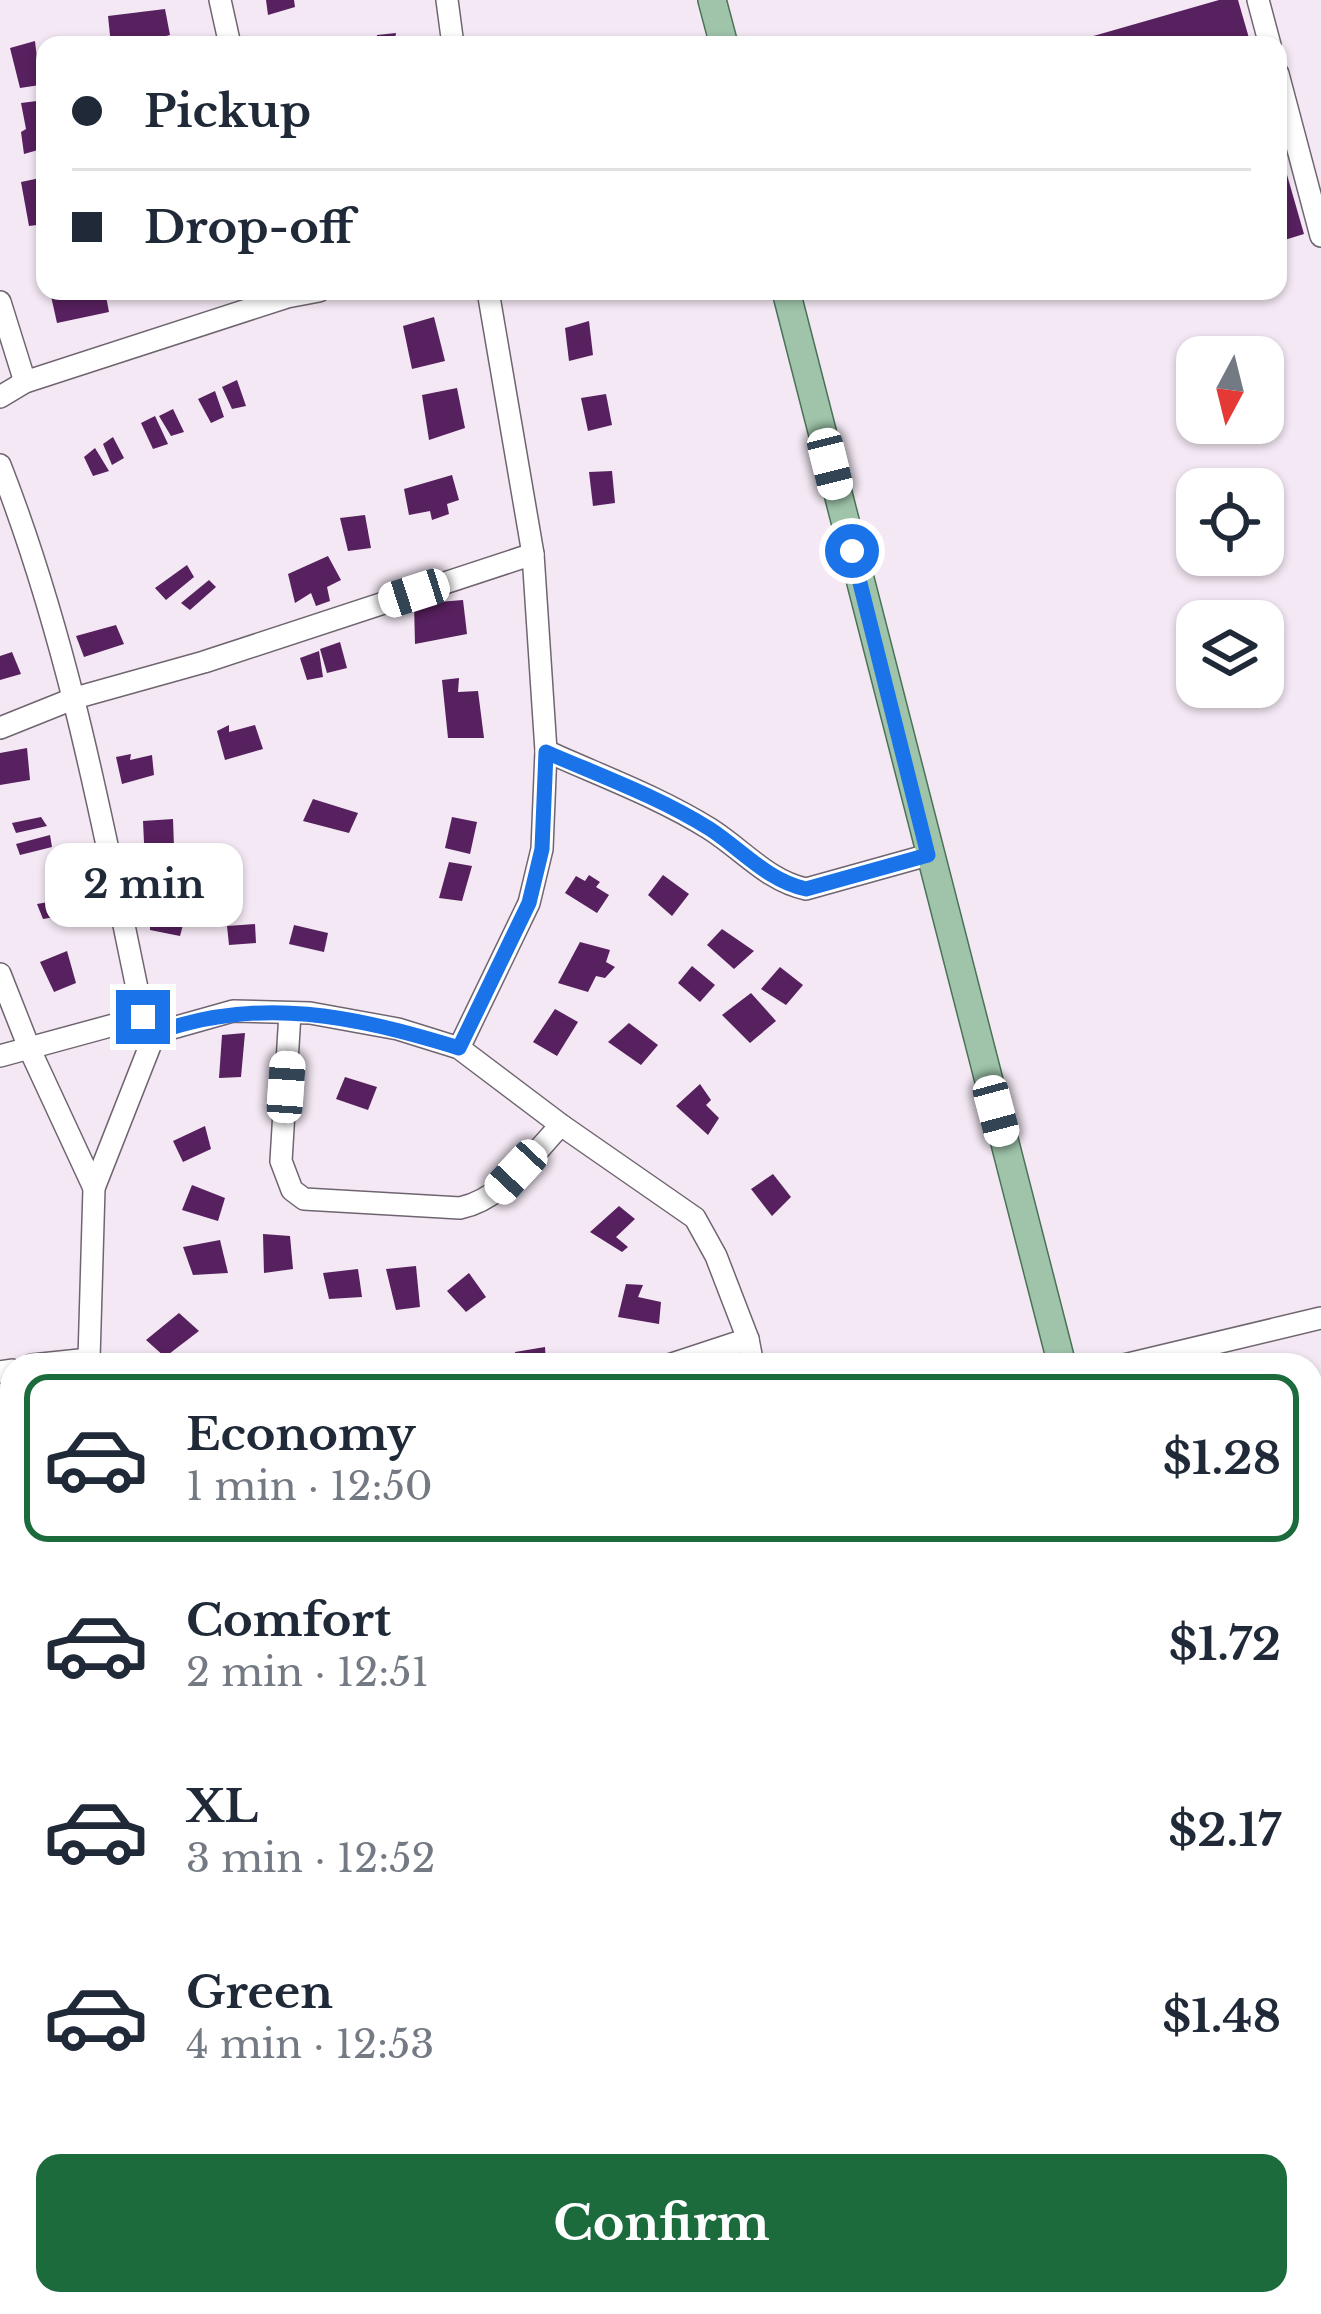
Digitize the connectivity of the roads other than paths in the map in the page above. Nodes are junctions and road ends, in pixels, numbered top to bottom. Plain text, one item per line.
1 (220, 0) edge
2 (448, 0) edge
3 (712, 0) edge
4 (1258, 0) edge
5 (228, 36) edge
6 (452, 36) edge
7 (722, 36) edge
8 (1268, 36) edge
9 (1287, 108) edge
10 (1321, 236) edge
11 (268, 300) edge
12 (490, 300) edge
13 (788, 300) edge
14 (0, 302) edge
15 (25, 382) junction
16 (0, 397) edge
17 (0, 465) edge
18 (533, 554) junction
19 (75, 698) junction
20 (0, 728) edge
21 (546, 752) junction
22 (928, 855) junction
23 (0, 974) edge
24 (290, 1013) junction
25 (149, 1025) junction
26 (459, 1048) junction
27 (30, 1050) junction
28 (0, 1056) edge
29 (561, 1125) junction
30 (94, 1188) junction
31 (1321, 1318) edge
32 (748, 1339) junction
33 (91, 1353) edge
34 (705, 1353) edge
35 (751, 1353) edge
36 (1058, 1353) edge
37 (1174, 1353) edge

1 - 5 street
2 - 6 street
3 - 7 main road
4 - 8 street
9 - 10 street
11 - 15 street
12 - 18 street
13 - 22 main road
14 - 15 street
15 - 16 street
17 - 19 street
18 - 19 street
18 - 21 street
19 - 20 street
19 - 25 street
21 - 22 street
21 - 26 street
22 - 36 main road
23 - 27 street
24 - 25 street
24 - 26 street
24 - 29 street
25 - 27 street
25 - 30 street
26 - 29 street
27 - 28 street
27 - 30 street
29 - 32 street
30 - 33 street
31 - 37 street
32 - 34 street
32 - 35 street

